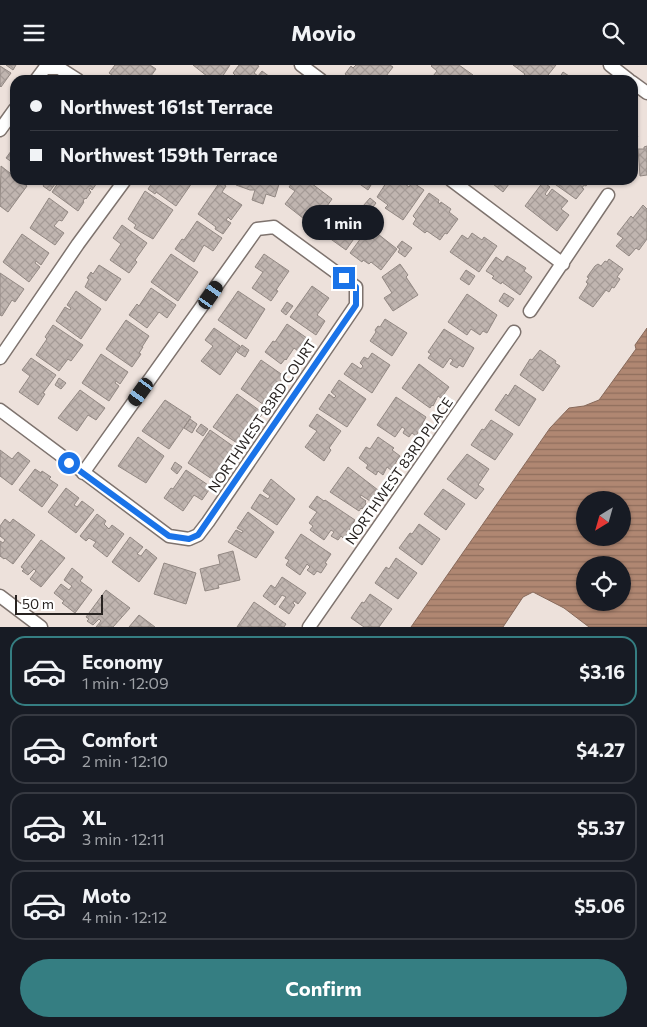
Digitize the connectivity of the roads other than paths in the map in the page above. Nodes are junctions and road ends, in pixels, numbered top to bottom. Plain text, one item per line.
1 (301, 65) edge
2 (610, 65) edge
3 (317, 73) edge
4 (40, 75) edge
5 (70, 75) edge
6 (623, 75) edge
7 (10, 116) edge
8 (0, 130) edge
9 (121, 185) edge
10 (458, 185) edge
11 (608, 195) dead end
12 (562, 264) junction
13 (530, 311) dead end
14 (514, 332) dead end
15 (0, 359) edge
16 (0, 410) edge
17 (83, 473) junction
18 (0, 596) edge
19 (41, 627) edge
20 (309, 627) edge

1 - 3 street
2 - 6 street
4 - 5 street
7 - 8 street
9 - 15 street
10 - 12 street
11 - 12 street
12 - 13 street
14 - 20 street, NORTHWEST 83RD PLACE
16 - 17 street
17 - 17 street, NORTHWEST 83RD COURT
18 - 19 street

